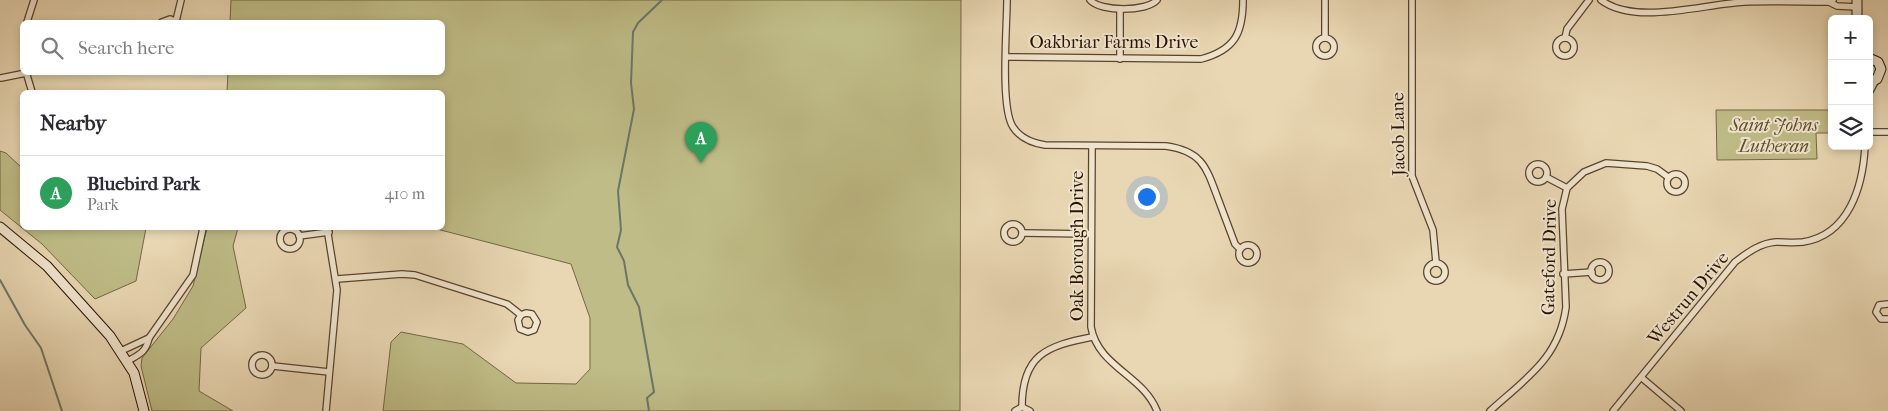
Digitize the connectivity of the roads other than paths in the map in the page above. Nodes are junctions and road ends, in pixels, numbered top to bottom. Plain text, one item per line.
1 (34, 0) edge
2 (181, 0) edge
3 (1007, 0) edge
4 (1090, 0) edge
5 (1157, 0) edge
6 (1243, 0) edge
7 (1325, 0) edge
8 (1412, 0) edge
9 (1589, 0) edge
10 (1601, 0) edge
11 (1831, 1) edge
12 (1857, 3) edge
13 (1120, 9) junction
14 (29, 20) edge
15 (176, 20) edge
16 (1325, 38) dead end
17 (1565, 38) dead end
18 (1006, 57) junction
19 (1120, 59) junction
20 (1873, 60) edge
21 (1884, 66) edge
22 (20, 74) edge
23 (27, 75) edge
24 (1888, 76) edge
25 (0, 79) edge
26 (1874, 80) edge
27 (31, 90) edge
28 (1873, 132) edge
29 (1888, 132) edge
30 (1092, 146) junction
31 (1865, 150) edge
32 (1546, 177) dead end
33 (1668, 177) dead end
34 (1567, 188) junction
35 (0, 227) edge
36 (203, 230) edge
37 (328, 230) edge
38 (1023, 234) dead end
39 (1091, 234) junction
40 (299, 236) dead end
41 (1240, 249) dead end
42 (1436, 262) dead end
43 (1592, 272) dead end
44 (1563, 274) junction
45 (337, 279) junction
46 (1888, 304) edge
47 (520, 315) junction
48 (1888, 319) edge
49 (1092, 336) junction
50 (149, 338) junction
51 (121, 351) junction
52 (128, 361) junction
53 (273, 366) dead end
54 (329, 372) junction
55 (1642, 378) junction
56 (1022, 407) junction
57 (144, 411) edge
58 (326, 411) edge
59 (1014, 411) edge
60 (1030, 411) edge
61 (1158, 411) edge
62 (1490, 411) edge
63 (1613, 411) edge
64 (1681, 411) edge

1 - 14 street
2 - 15 street
3 - 18 street
4 - 13 street
5 - 13 street
6 - 19 street, Oakbriar Farms Drive
7 - 16 street
8 - 42 street, Jacob Lane
9 - 17 street
10 - 11 street
11 - 12 street
13 - 19 street
18 - 19 street, Oakbriar Farms Drive
18 - 30 street
20 - 21 street
21 - 26 street
22 - 25 street
23 - 27 street
24 - 26 street
28 - 29 street
30 - 39 street, Oak Borough Drive
30 - 41 street
31 - 55 street, Westrun Drive
32 - 34 street
33 - 34 street, Gateford Drive
34 - 44 street, Gateford Drive
35 - 51 street
36 - 50 street
37 - 40 street
37 - 45 street
38 - 39 street
39 - 49 street, Oak Borough Drive
43 - 44 street
44 - 62 street, Gateford Drive
45 - 47 street
45 - 54 street
46 - 48 street
47 - 47 street
49 - 56 street
49 - 61 street, Oak Borough Drive
50 - 51 street
50 - 52 street
51 - 52 street
52 - 57 street
53 - 54 street
54 - 58 street
55 - 63 street, Westrun Drive
55 - 64 street
56 - 59 street
56 - 60 street

